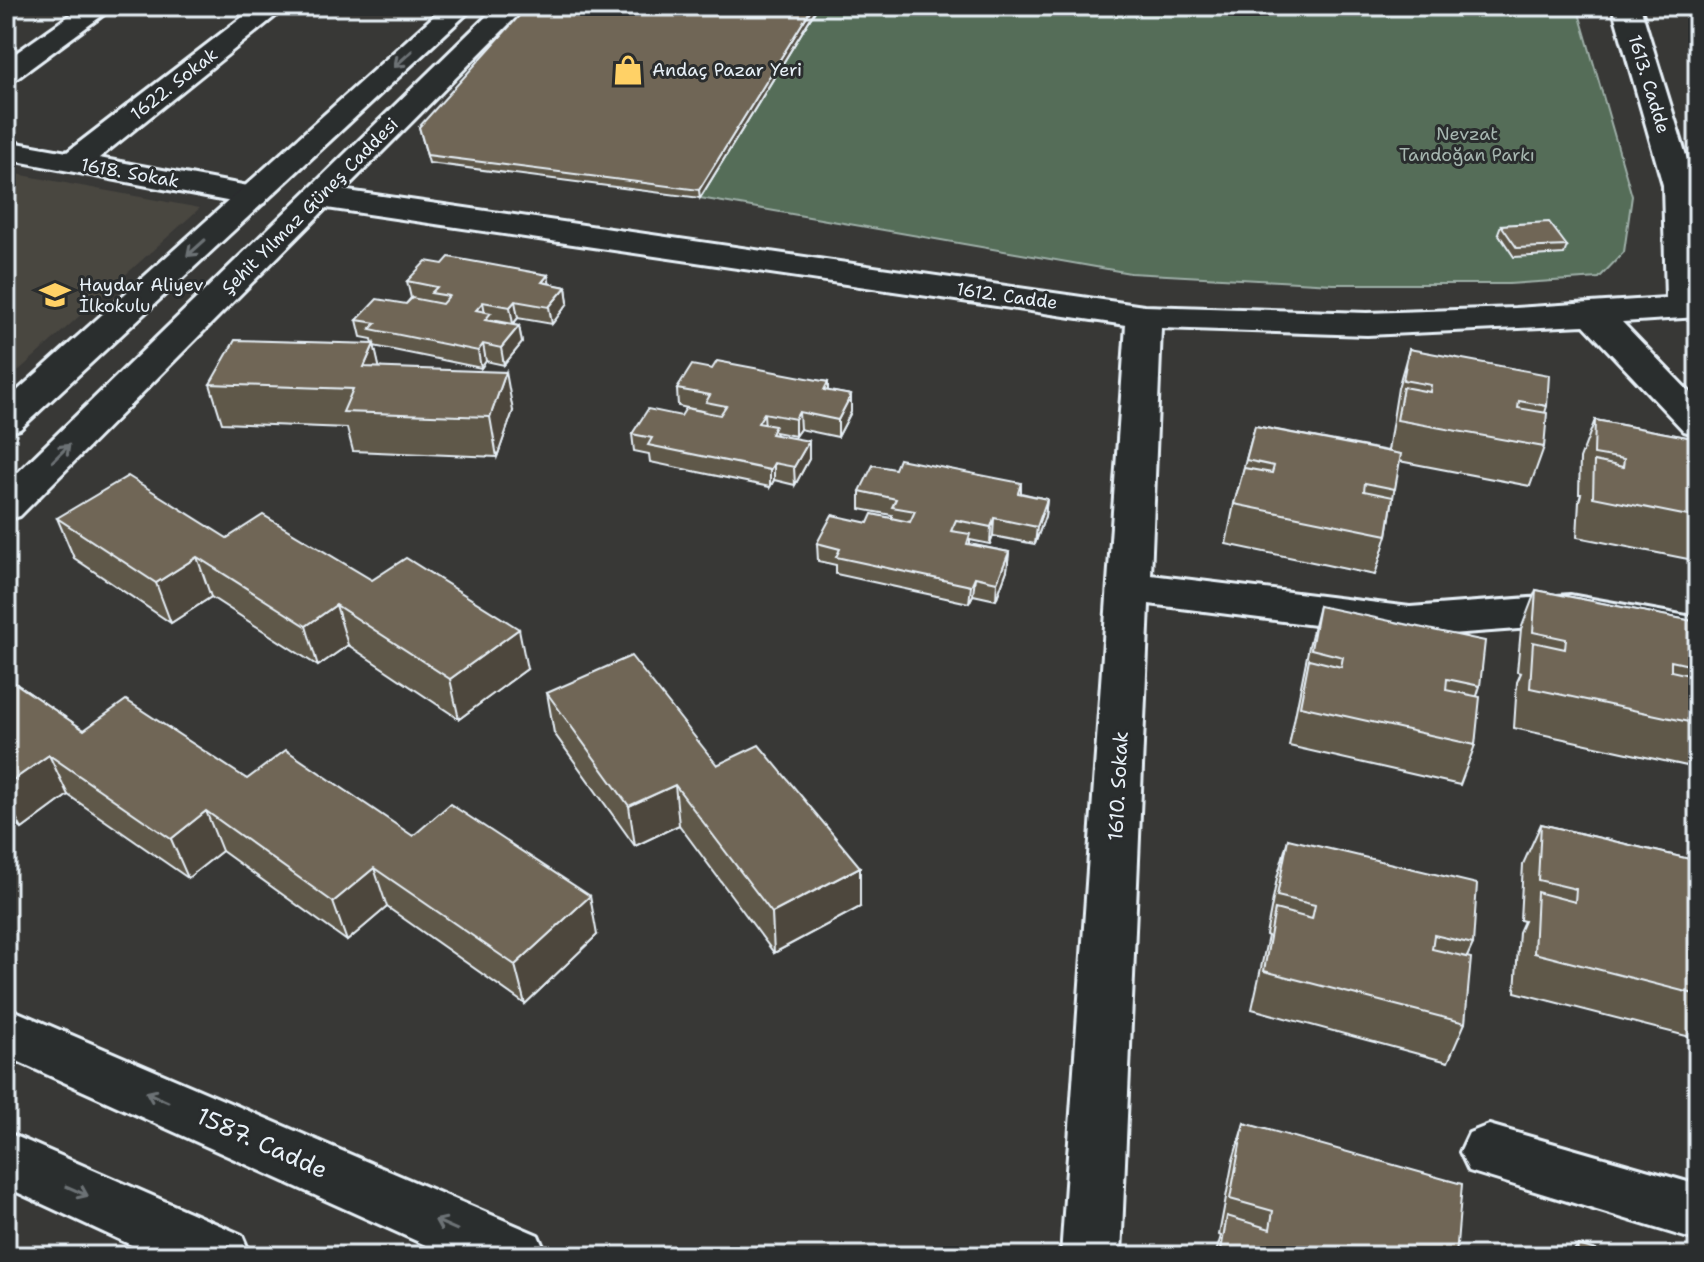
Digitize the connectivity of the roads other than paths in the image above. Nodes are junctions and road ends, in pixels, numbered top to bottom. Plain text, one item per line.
1 (101, 6) edge
2 (274, 6) edge
3 (461, 6) edge
4 (513, 6) edge
5 (1626, 6) edge
6 (6, 73) edge
7 (6, 150) edge
8 (73, 163) junction
9 (253, 196) junction
10 (320, 197) junction
11 (1691, 306) edge
12 (1594, 314) junction
13 (1144, 317) junction
14 (6, 421) edge
15 (1698, 423) edge
16 (6, 507) edge
17 (1129, 587) junction
18 (1698, 633) edge
19 (6, 1031) edge
20 (1489, 1152) dead end
21 (6, 1159) edge
22 (1698, 1213) edge
23 (221, 1256) edge
24 (517, 1256) edge
25 (1091, 1256) edge

1 - 6 street
2 - 8 street, 1622. Sokak
3 -> 9 street, Şehit Yılmaz Güneş Caddesi
4 - 10 street, Şehit Yılmaz Güneş Caddesi
5 - 11 street, 1613. Cadde
7 - 8 street, 1618. Sokak
8 - 9 street, 1618. Sokak
9 - 10 street, 1618. Sokak
9 -> 14 street, Şehit Yılmaz Güneş Caddesi
10 - 13 street, 1612. Cadde
16 -> 10 street, Şehit Yılmaz Güneş Caddesi
11 - 12 street, 1612. Cadde
12 - 13 street, 1612. Cadde
12 - 15 street
13 - 17 street, 1610. Sokak
17 - 18 street
17 - 25 street, 1610. Sokak
24 -> 19 street, 1587. Cadde
20 - 22 street
21 -> 23 street

